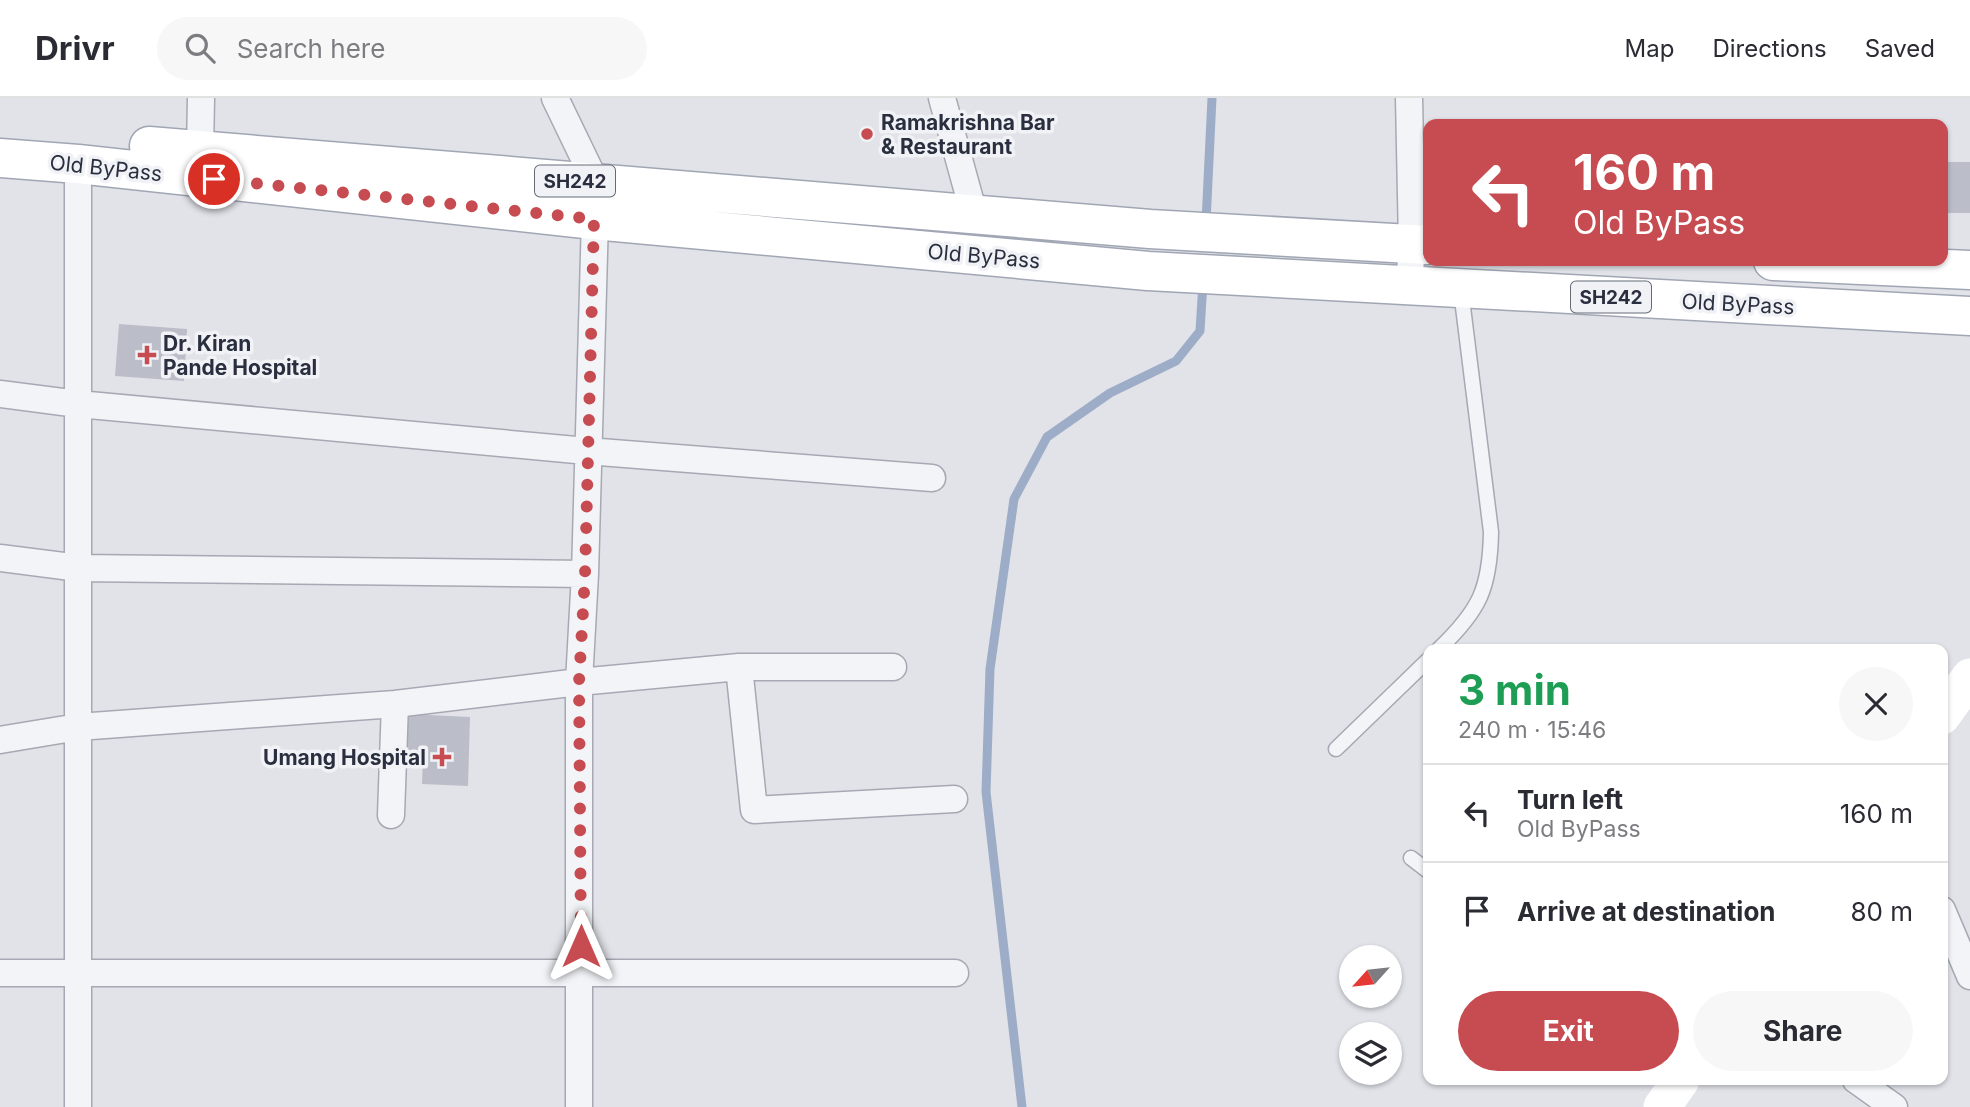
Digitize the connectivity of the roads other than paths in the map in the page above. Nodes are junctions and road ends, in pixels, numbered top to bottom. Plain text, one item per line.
1 (201, 98) edge
2 (555, 98) edge
3 (942, 98) edge
4 (1409, 98) edge
5 (0, 134) edge
6 (200, 150) junction
7 (0, 158) edge
8 (78, 164) junction
9 (595, 201) junction
10 (974, 214) junction
11 (1420, 244) edge
12 (1882, 266) edge
13 (1970, 270) edge
14 (1409, 287) junction
15 (1461, 289) junction
16 (1970, 316) edge
17 (0, 394) edge
18 (78, 404) junction
19 (587, 451) junction
20 (932, 478) dead end
21 (0, 558) edge
22 (79, 568) junction
23 (585, 575) junction
24 (1444, 644) edge
25 (1423, 665) edge
26 (739, 667) junction
27 (893, 667) dead end
28 (1970, 677) edge
29 (579, 682) junction
30 (395, 704) junction
31 (1948, 708) edge
32 (78, 727) junction
33 (0, 740) edge
34 (1336, 749) dead end
35 (954, 799) dead end
36 (391, 815) dead end
37 (1411, 858) dead end
38 (1423, 868) edge
39 (1948, 924) edge
40 (581, 972) junction
41 (0, 973) edge
42 (77, 973) junction
43 (956, 973) dead end
44 (1970, 976) edge
45 (1677, 1085) edge
46 (1863, 1085) edge
47 (78, 1107) edge
48 (579, 1107) edge
49 (1662, 1107) edge
50 (1894, 1107) edge

1 - 6 street
2 - 9 street
3 - 10 street
4 - 11 street
5 - 6 main road, Old ByPass / SH242
6 - 9 main road, Old ByPass / SH242
7 - 8 main road, Old ByPass / SH242
8 - 9 main road, Old ByPass / SH242
8 - 18 street
9 - 10 main road, Old ByPass / SH242
9 - 14 main road, Old ByPass / SH242
9 - 19 street
10 - 11 main road, Old ByPass / SH242
11 - 14 street
12 - 13 main road
14 - 15 main road, Old ByPass / SH242
15 - 16 main road, Old ByPass / SH242
15 - 24 lane
17 - 18 street
18 - 19 street
18 - 22 street
19 - 20 street
19 - 23 street
21 - 22 street
22 - 23 street
22 - 32 street
23 - 29 street
25 - 34 lane
26 - 27 street
26 - 29 street
26 - 35 street
28 - 31 main road
29 - 30 street
29 - 40 street
30 - 32 street
30 - 36 street
32 - 33 street
32 - 42 street
37 - 38 lane
39 - 44 street
40 - 42 street
40 - 43 street
40 - 48 street
41 - 42 street
42 - 47 street
45 - 49 main road
46 - 50 street

